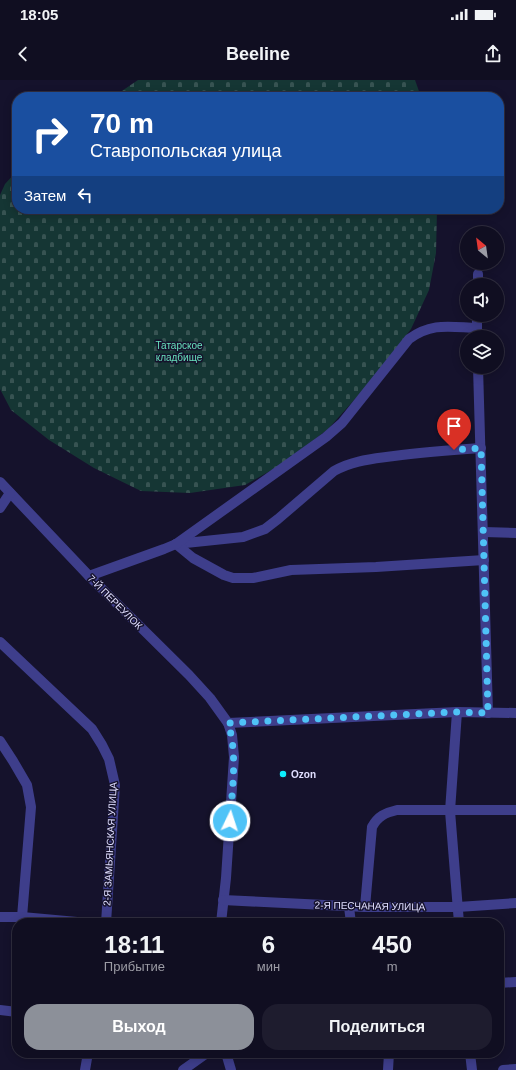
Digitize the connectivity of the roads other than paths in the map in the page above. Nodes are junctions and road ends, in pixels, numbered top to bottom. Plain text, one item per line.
1 (478, 274) dead end
2 (478, 278) edge
3 (460, 330) edge
4 (478, 374) edge
5 (481, 448) junction
6 (0, 482) edge
7 (10, 494) junction
8 (0, 508) edge
9 (484, 532) junction
10 (516, 533) edge
11 (176, 544) junction
12 (484, 560) junction
13 (89, 576) junction
14 (0, 642) edge
15 (457, 712) junction
16 (488, 713) junction
17 (516, 713) edge
18 (228, 723) junction
19 (0, 741) edge
20 (516, 810) edge
21 (450, 811) junction
22 (223, 900) junction
23 (516, 903) edge
24 (349, 907) junction
25 (365, 907) junction
26 (458, 907) junction
27 (0, 917) edge
28 (22, 917) junction
29 (33, 918) edge
30 (106, 918) edge
31 (221, 918) edge
32 (350, 918) edge
33 (459, 918) edge
34 (516, 982) edge
35 (504, 983) edge
36 (0, 1010) edge
37 (12, 1011) edge
38 (87, 1058) edge
39 (200, 1058) edge
40 (227, 1058) edge
41 (389, 1058) edge
42 (471, 1058) edge
43 (516, 1069) edge
44 (85, 1070) edge
45 (183, 1070) edge
46 (231, 1070) edge
47 (388, 1070) edge
48 (472, 1070) edge
49 (503, 1070) edge

1 - 2 street
3 - 11 street
4 - 5 street
5 - 9 street
5 - 11 street
6 - 7 street, 7-Й ПЕРЕУЛОК
7 - 8 street
7 - 13 street, 7-Й ПЕРЕУЛОК
9 - 10 street
9 - 12 street
11 - 12 street
11 - 13 street
12 - 16 street
13 - 18 street, 7-Й ПЕРЕУЛОК
14 - 30 street, 2-Я ЗАМЬЯНСКАЯ УЛИЦА
15 - 16 street
15 - 18 street
15 - 21 street
16 - 17 street
18 - 22 street
19 - 28 street
20 - 21 street
21 - 25 street
21 - 26 street
22 - 24 street, 2-Я ПЕСЧАНАЯ УЛИЦА
22 - 31 street
23 - 26 street, 2-Я ПЕСЧАНАЯ УЛИЦА
24 - 25 street, 2-Я ПЕСЧАНАЯ УЛИЦА
24 - 32 street
25 - 26 street, 2-Я ПЕСЧАНАЯ УЛИЦА
26 - 33 street
27 - 28 street
28 - 29 street
34 - 35 street
36 - 37 street
38 - 44 street
39 - 45 street
40 - 46 street
41 - 47 street
42 - 48 street
43 - 49 street

